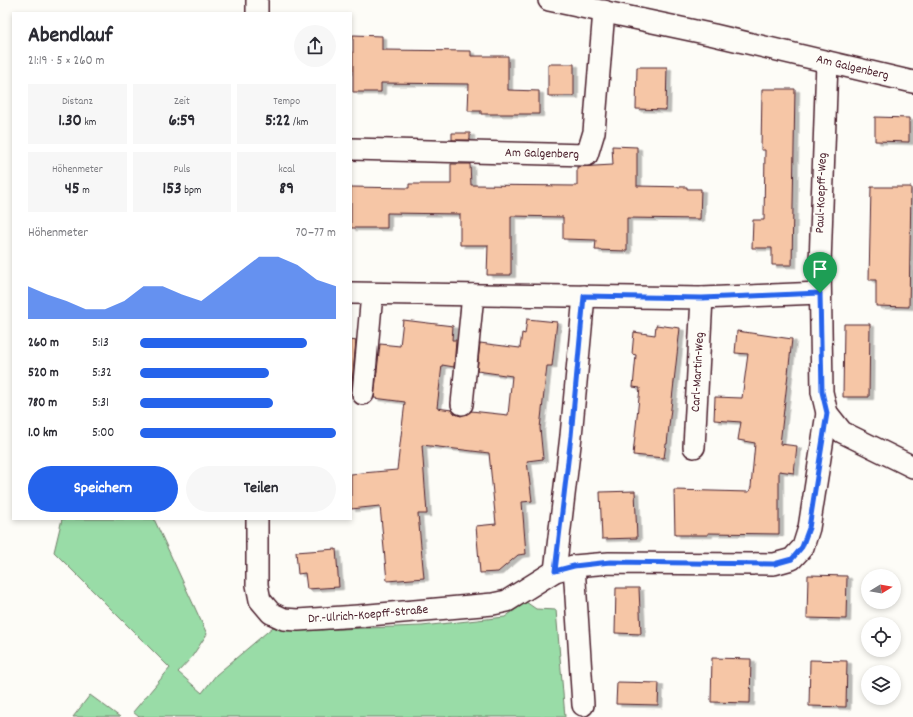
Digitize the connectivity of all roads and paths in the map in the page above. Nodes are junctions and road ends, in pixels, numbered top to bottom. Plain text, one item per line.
1 (257, 0) edge
2 (549, 0) edge
3 (604, 11) junction
4 (257, 12) edge
5 (827, 62) junction
6 (913, 82) edge
7 (352, 149) edge
8 (352, 293) edge
9 (820, 293) junction
10 (372, 294) junction
11 (473, 295) junction
12 (584, 296) junction
13 (702, 298) junction
14 (363, 394) dead end
15 (462, 404) dead end
16 (827, 413) junction
17 (694, 447) dead end
18 (913, 467) edge
19 (257, 520) edge
20 (564, 569) junction
21 (583, 705) dead end

1 - 4 street
2 - 3 street, Am Galgenberg
3 - 5 street, Am Galgenberg
3 - 7 street, Am Galgenberg
5 - 6 street, Am Galgenberg
5 - 9 street, Paul-Koepff-Weg
8 - 10 street
9 - 13 street
9 - 16 street, Paul-Koepff-Weg
10 - 11 street
10 - 14 street
11 - 12 street
11 - 15 street
12 - 13 street
12 - 20 street
13 - 17 street, Carl-Martin-Weg
16 - 18 street, Paul-Koepff-Weg
16 - 20 street, Dr.-Ulrich-Koepff-Straße
19 - 20 street, Dr.-Ulrich-Koepff-Straße
20 - 21 street

